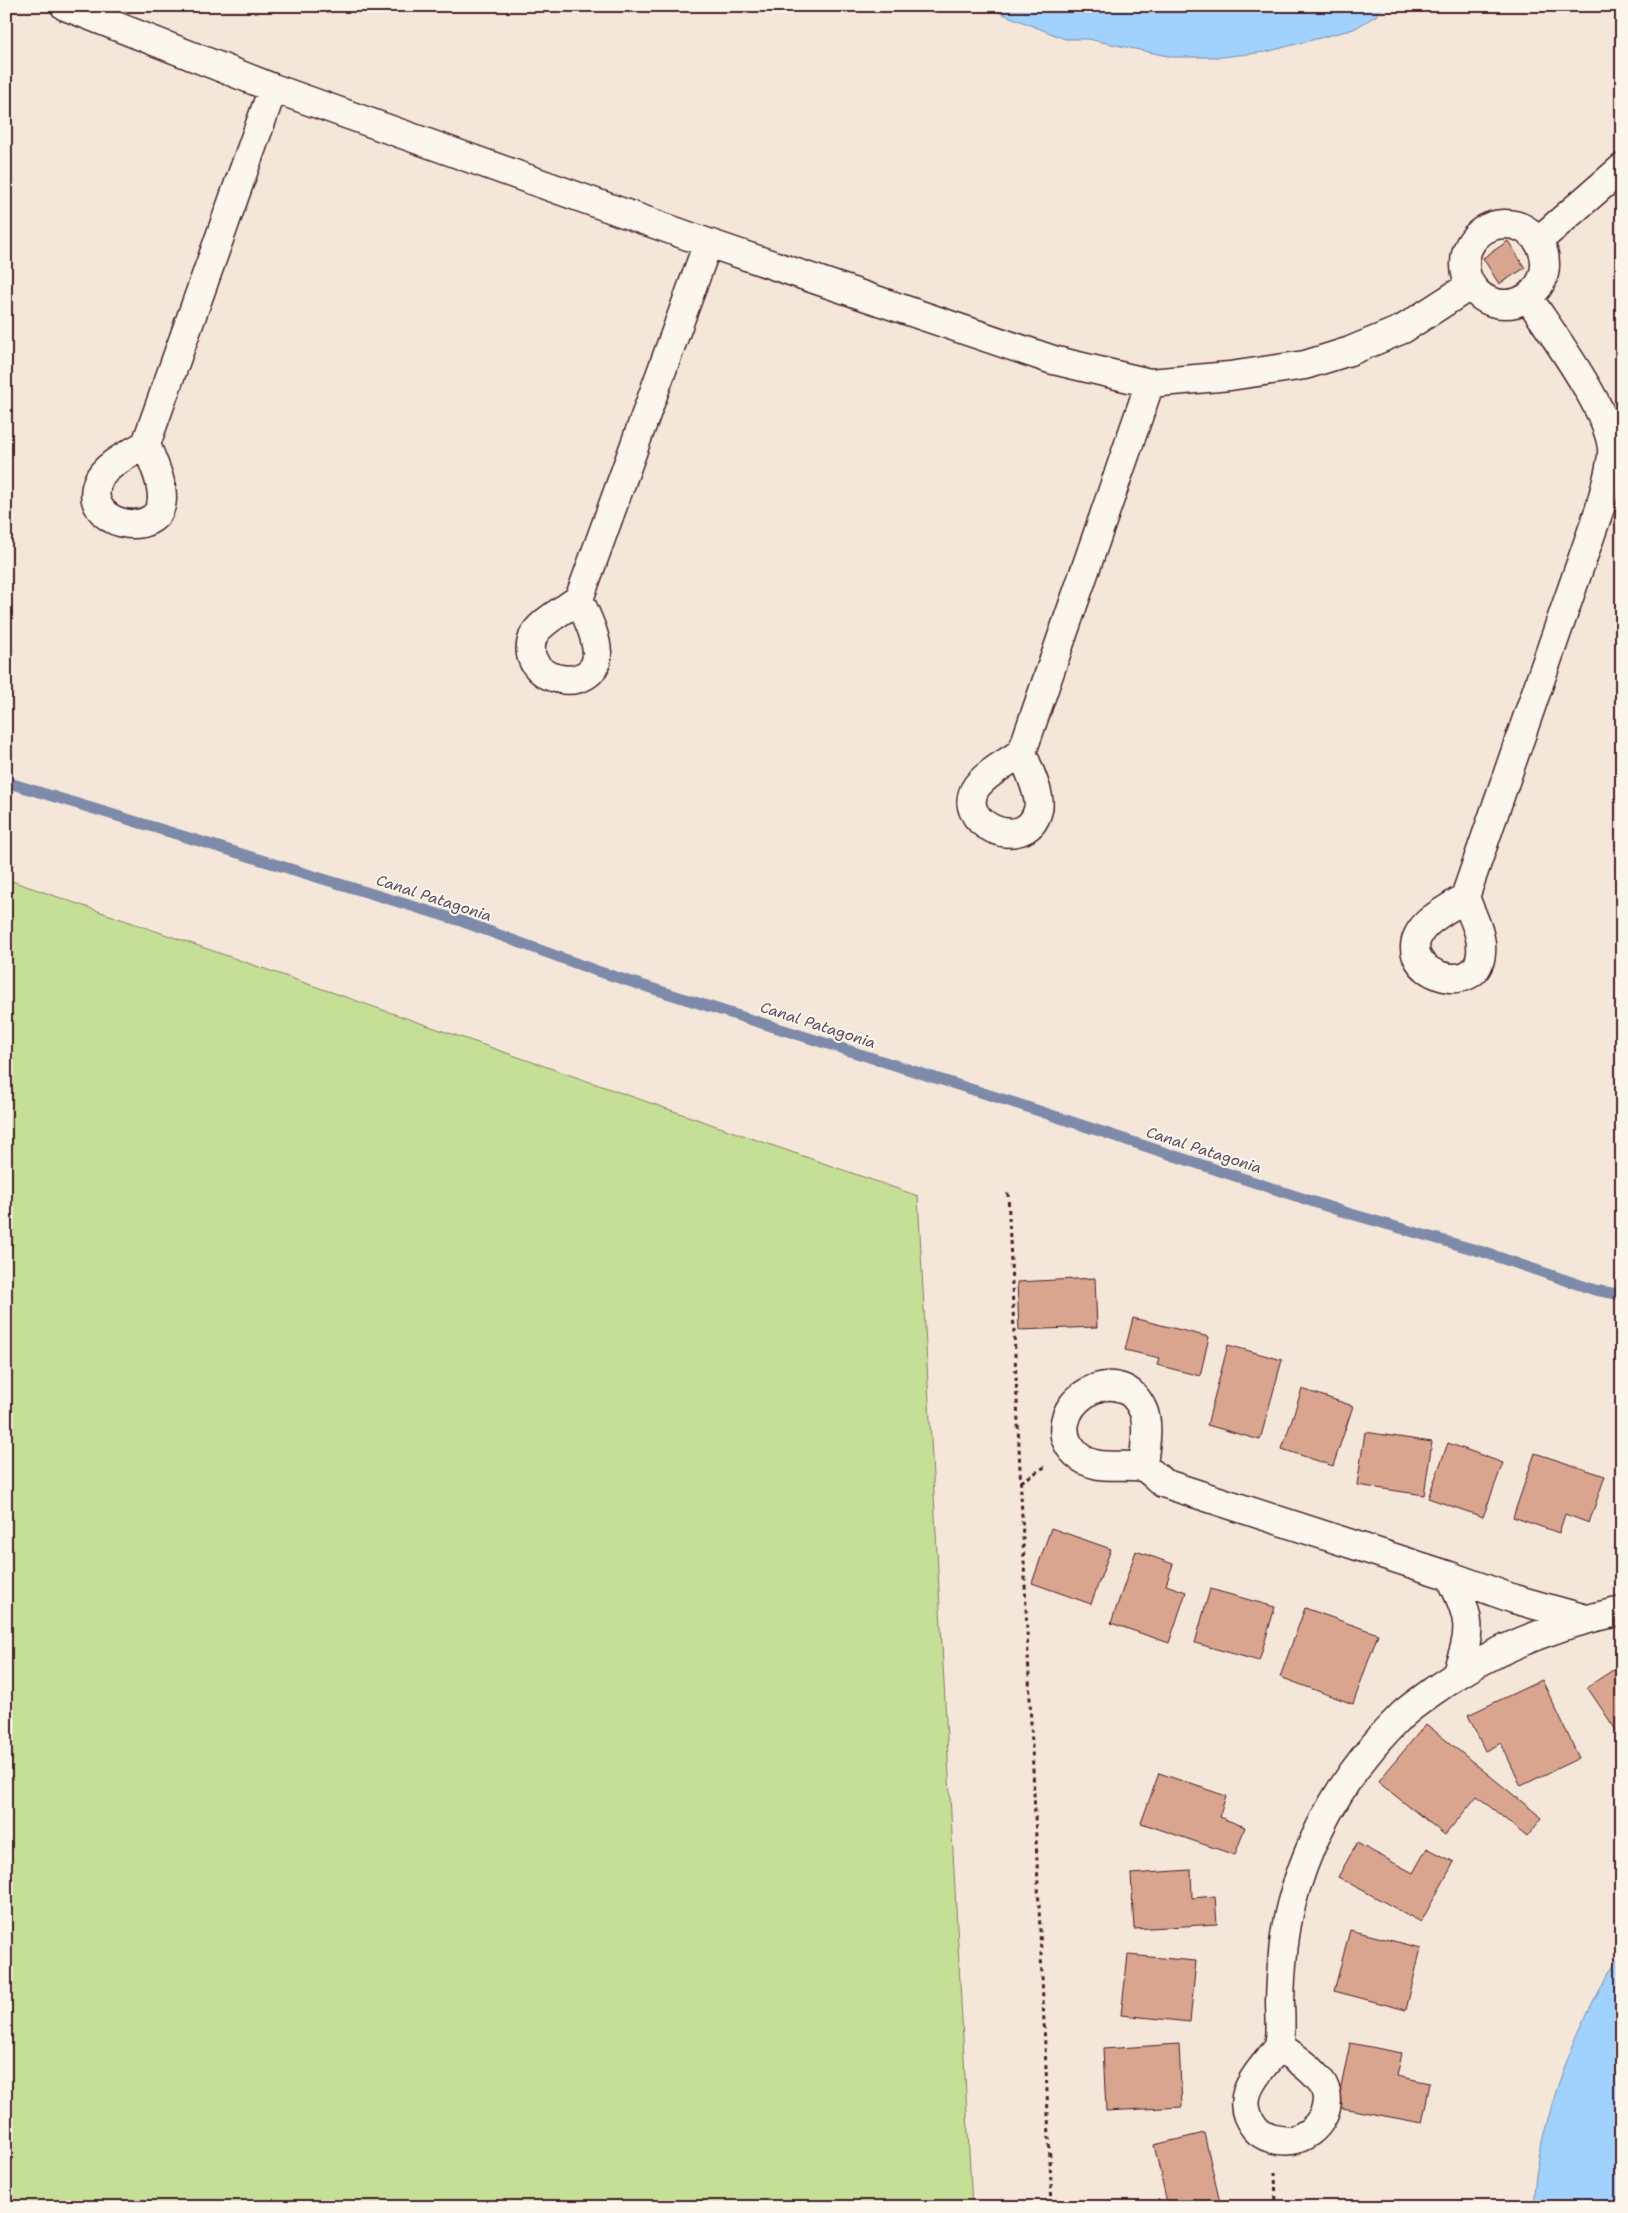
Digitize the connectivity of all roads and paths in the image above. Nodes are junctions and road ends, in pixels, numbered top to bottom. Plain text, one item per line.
1 (67, 7) edge
2 (273, 88) junction
3 (1622, 168) edge
4 (1538, 241) junction
5 (708, 243) junction
6 (1471, 285) junction
7 (1528, 297) junction
8 (1150, 383) junction
9 (146, 444) dead end
10 (579, 598) dead end
11 (1022, 752) dead end
12 (1465, 897) dead end
13 (1008, 1193) dead end
14 (1143, 1467) dead end
15 (1450, 1576) junction
16 (1622, 1611) edge
17 (1586, 1618) junction
18 (1456, 1674) junction
19 (1279, 2046) dead end
20 (1052, 2207) edge

1 - 2 street
2 - 5 street
2 - 9 street
3 - 4 street
4 - 6 street
4 - 7 street
5 - 8 street
5 - 10 street
6 - 7 street
6 - 8 street
7 - 12 street
8 - 11 street
13 - 20 path
14 - 15 street
15 - 17 street
15 - 18 street
16 - 17 street
17 - 18 street
18 - 19 street

